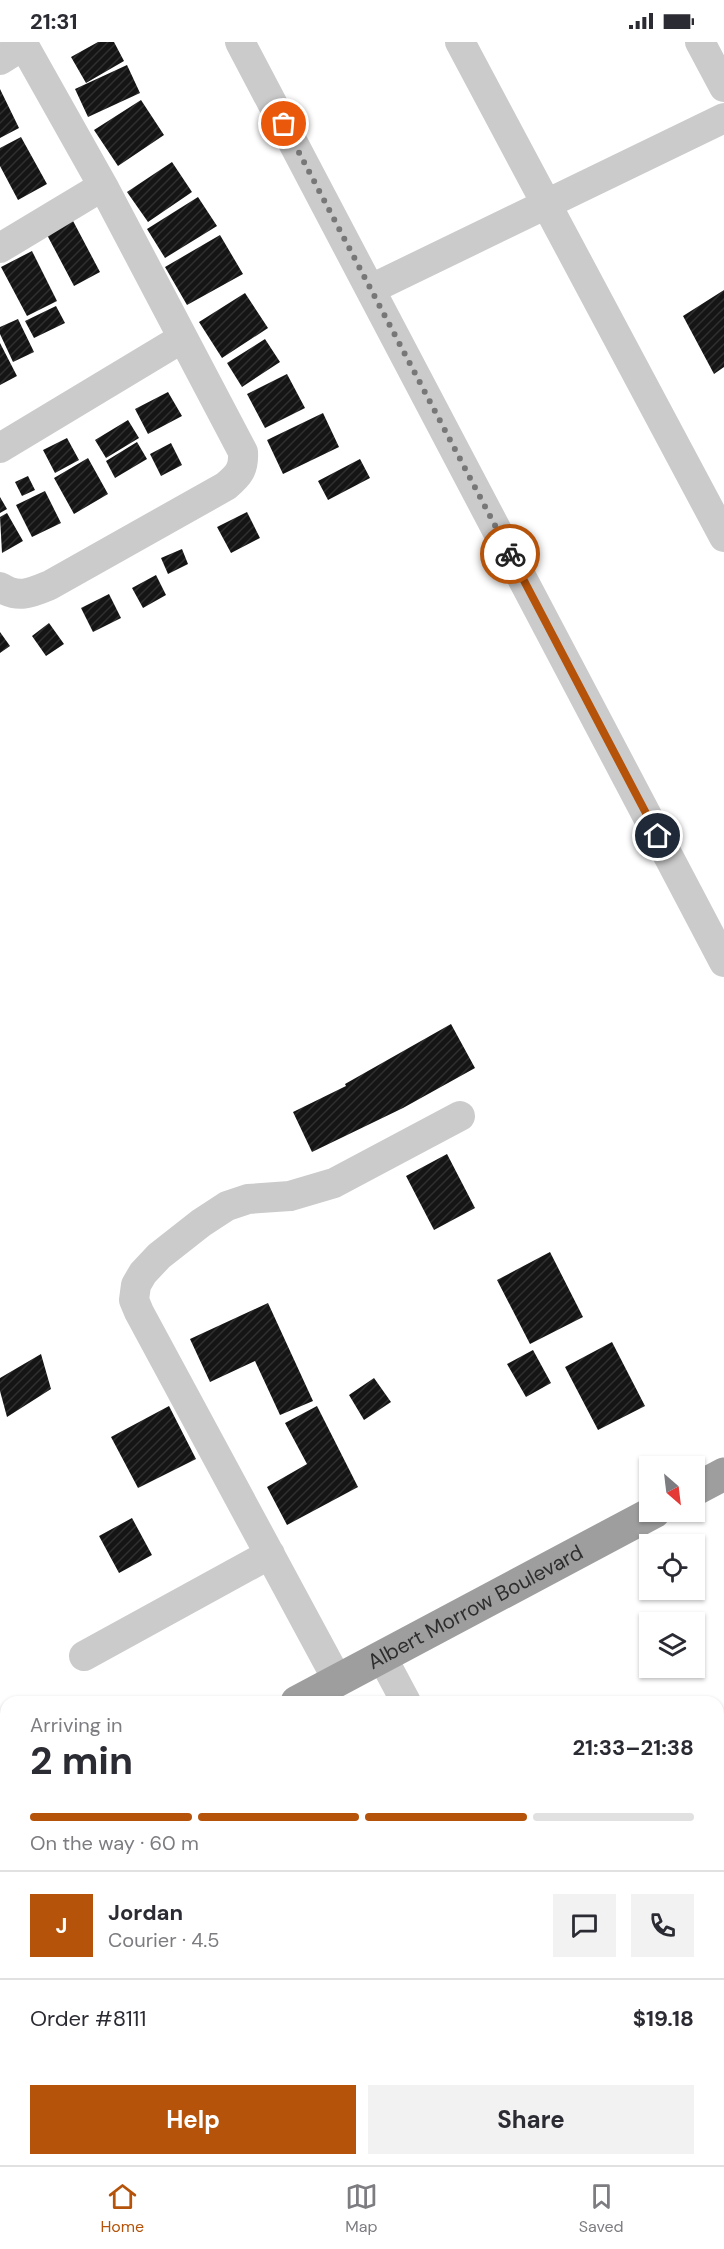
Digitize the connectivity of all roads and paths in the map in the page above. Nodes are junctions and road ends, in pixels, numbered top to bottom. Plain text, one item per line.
1 (240, 42) edge
2 (460, 42) edge
3 (700, 42) edge
4 (16, 49) edge
5 (724, 87) edge
6 (724, 118) edge
7 (103, 186) junction
8 (549, 205) junction
9 (0, 248) edge
10 (371, 289) junction
11 (181, 339) junction
12 (0, 448) edge
13 (724, 537) edge
14 (0, 587) edge
15 (724, 962) edge
16 (460, 1116) dead end
17 (724, 1474) edge
18 (705, 1484) edge
19 (639, 1520) edge
20 (270, 1554) junction
21 (84, 1656) dead end
22 (382, 1657) junction
23 (338, 1681) junction
24 (309, 1696) edge
25 (403, 1696) edge

1 - 10 street
2 - 8 street
3 - 5 street
4 - 7 street
6 - 8 street
7 - 9 street
7 - 11 street
8 - 10 street
8 - 13 street
10 - 15 street
11 - 12 street
11 - 14 street
16 - 20 street
17 - 18 highway
19 - 22 highway, Albert Morrow Boulevard
20 - 21 street
20 - 23 street
22 - 23 highway, Albert Morrow Boulevard
22 - 25 street
23 - 24 highway, Albert Morrow Boulevard

